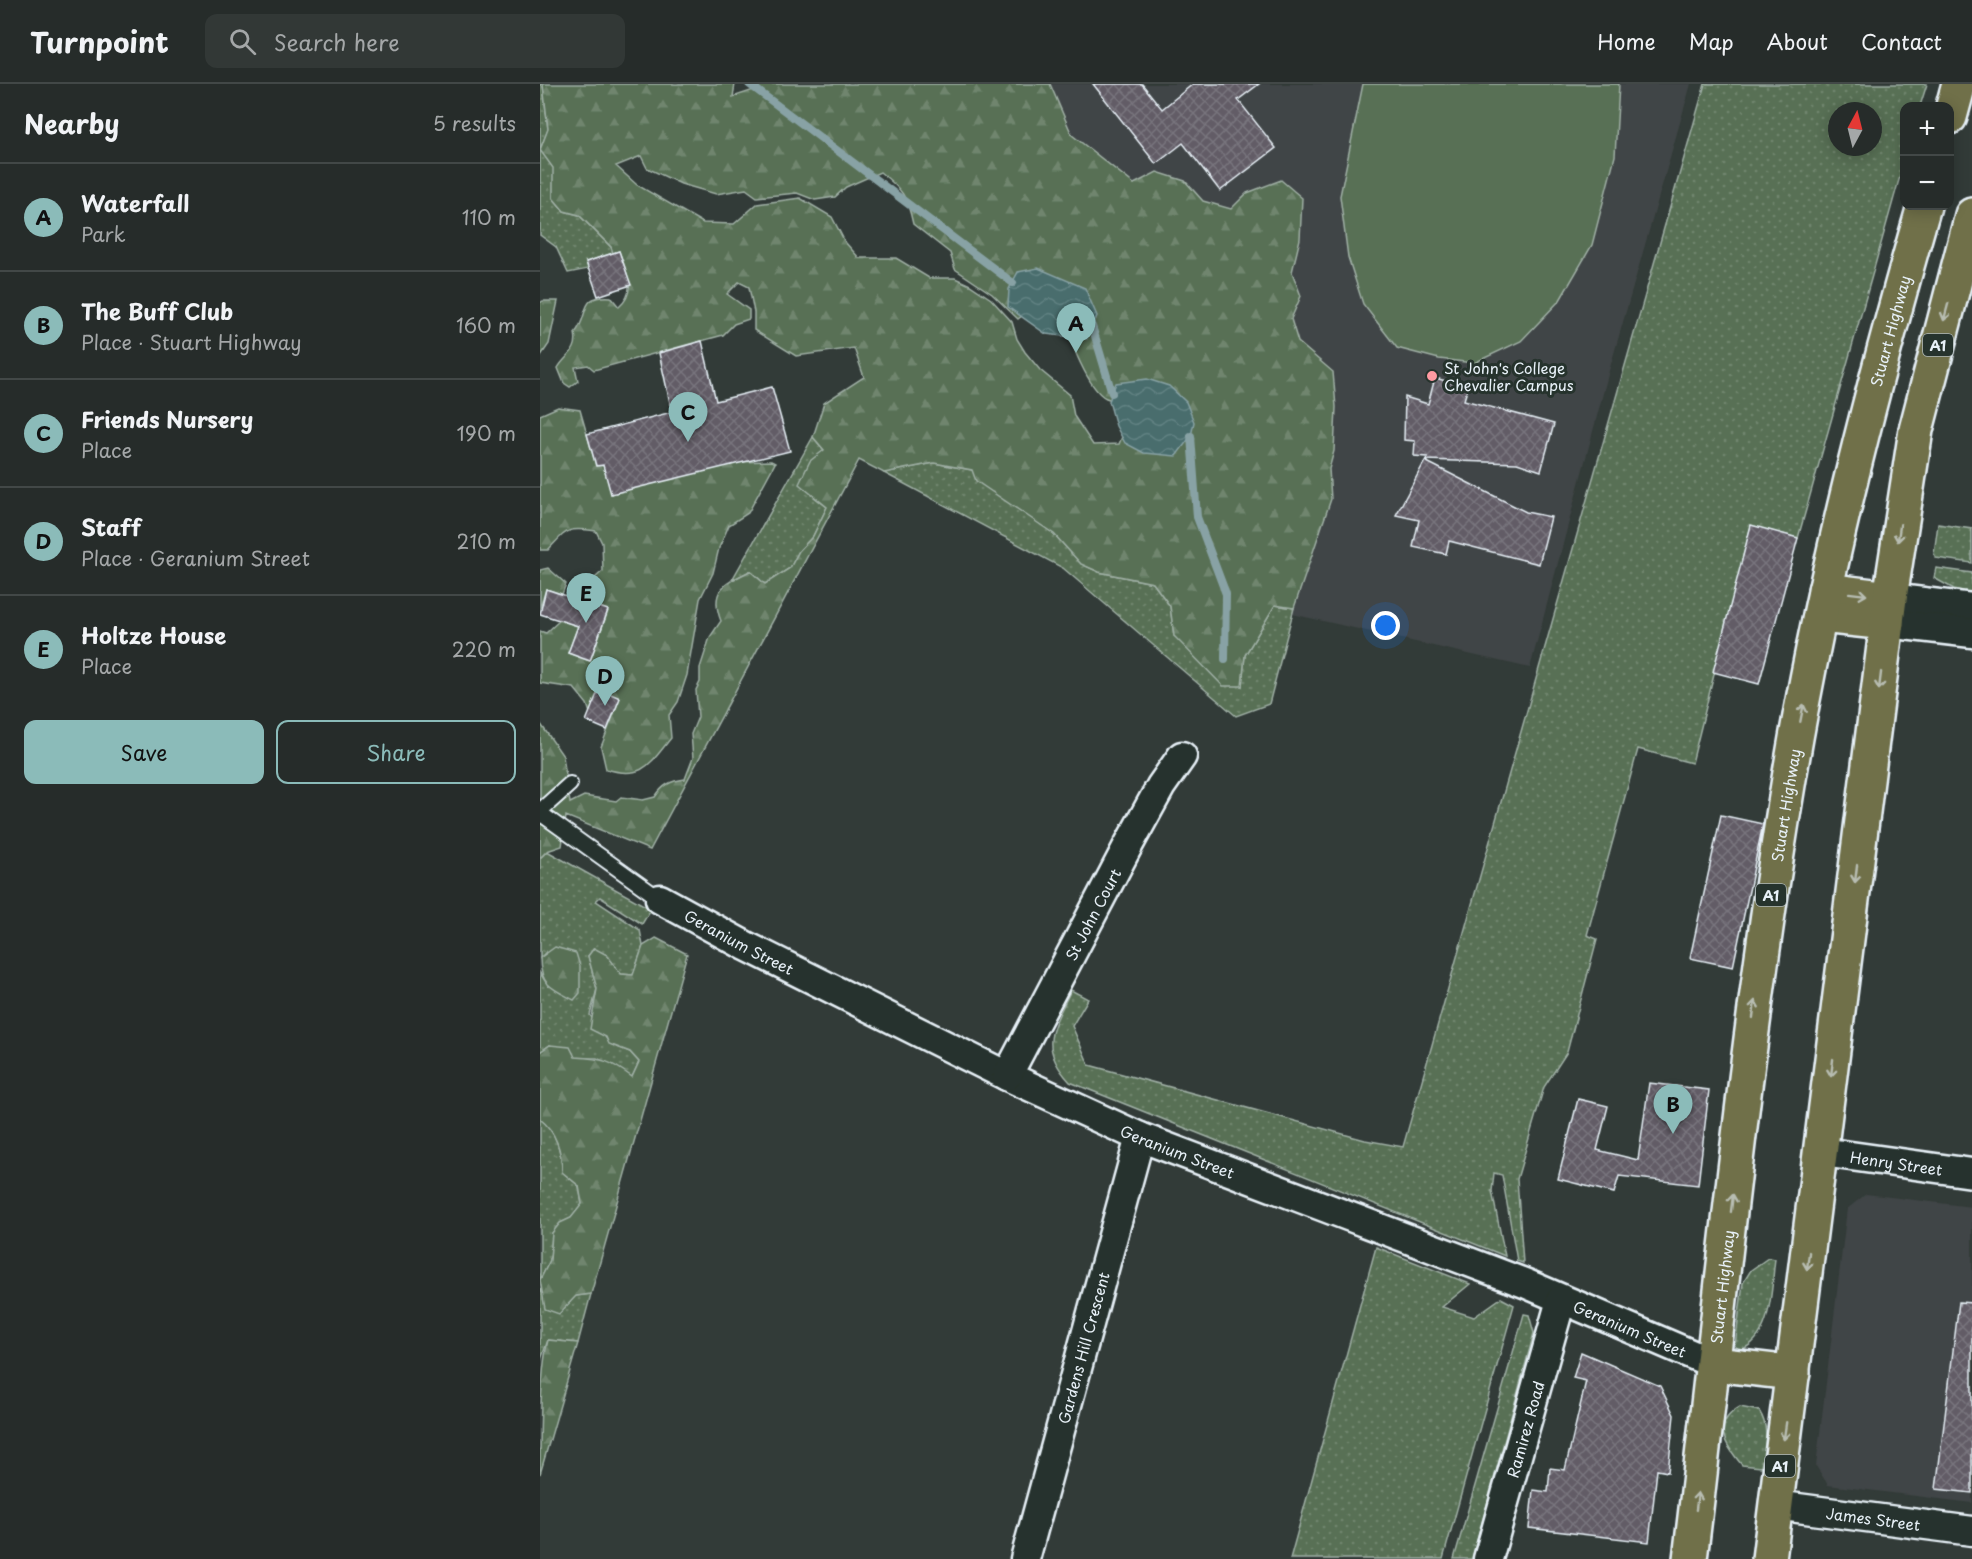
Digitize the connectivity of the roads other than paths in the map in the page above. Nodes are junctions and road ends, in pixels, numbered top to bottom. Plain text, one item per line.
1 (1959, 84) edge
2 (1954, 102) edge
3 (1923, 210) edge
4 (1972, 215) edge
5 (1823, 603) junction
6 (1972, 608) edge
7 (1888, 610) junction
8 (1972, 633) edge
9 (1182, 756) dead end
10 (570, 784) dead end
11 (540, 812) edge
12 (660, 899) joint
13 (1007, 1076) junction
14 (1140, 1137) junction
15 (1822, 1152) junction
16 (1972, 1173) edge
17 (1561, 1300) junction
18 (1714, 1364) junction
19 (1793, 1374) junction
20 (1775, 1504) junction
21 (1972, 1531) edge
22 (1025, 1559) edge
23 (1488, 1559) edge
24 (1690, 1559) edge
25 (1769, 1559) edge

1 - 2 highway
3 - 5 highway, Stuart Highway / A1
4 -> 7 highway, A1
5 - 7 highway
18 -> 5 highway, Stuart Highway / A1
6 - 7 street
7 - 8 street
7 -> 15 highway, A1
9 - 13 street, St John Court
10 - 11 lane
11 - 12 lane
12 - 13 street, Geranium Street
13 - 14 street, Geranium Street
14 - 17 street, Geranium Street
14 - 22 street, Gardens Hill Crescent
15 - 16 street, Henry Street
15 -> 19 highway, A1
17 - 18 street, Geranium Street
17 - 23 street, Ramirez Road
18 - 19 highway
24 -> 18 highway, Stuart Highway / A1
19 -> 20 highway, A1
20 - 21 street, James Street
20 - 25 highway, A1

